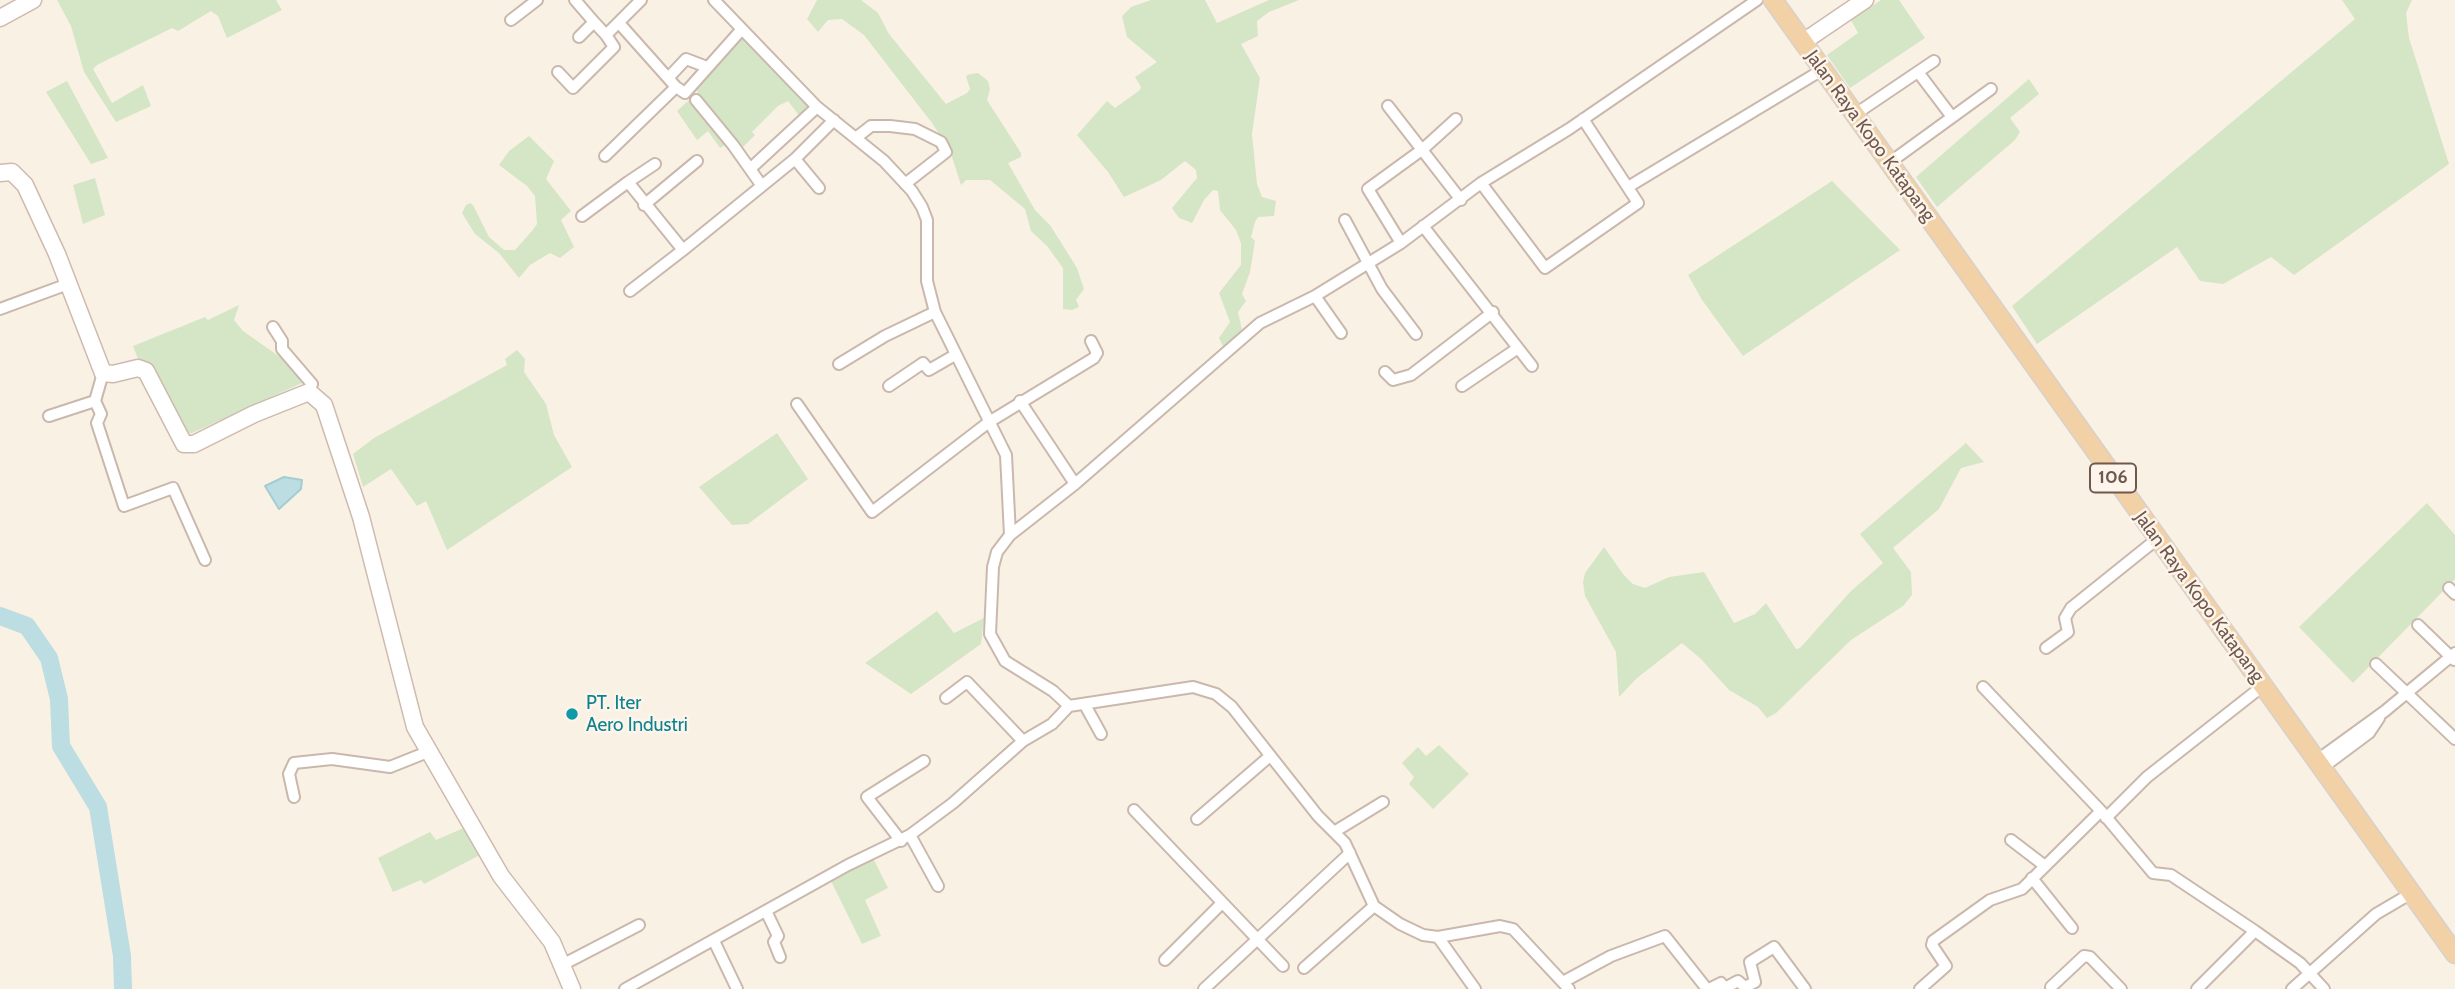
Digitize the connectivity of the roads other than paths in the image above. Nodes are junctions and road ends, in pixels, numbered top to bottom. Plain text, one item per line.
1 (33, 0) edge
2 (537, 0) edge
3 (575, 0) edge
4 (641, 0) edge
5 (714, 0) edge
6 (1758, 0) edge
7 (1773, 0) edge
8 (1865, 0) edge
9 (0, 18) edge
10 (511, 20) dead end
11 (594, 22) junction
12 (619, 23) junction
13 (742, 29) junction
14 (606, 35) junction
15 (579, 37) dead end
16 (1803, 43) junction
17 (1934, 61) dead end
18 (707, 67) junction
19 (1822, 70) junction
20 (558, 72) dead end
21 (1918, 72) junction
22 (670, 76) junction
23 (676, 87) junction
24 (1991, 89) dead end
25 (696, 100) dead end
26 (1388, 106) dead end
27 (817, 107) junction
28 (1854, 115) junction
29 (1952, 117) junction
30 (1456, 119) dead end
31 (1583, 119) junction
32 (834, 120) junction
33 (857, 138) junction
34 (1423, 149) junction
35 (605, 156) dead end
36 (795, 159) junction
37 (697, 161) dead end
38 (1889, 163) junction
39 (655, 164) dead end
40 (750, 169) junction
41 (0, 173) edge
42 (628, 182) junction
43 (1481, 183) junction
44 (905, 184) junction
45 (762, 186) junction
46 (1628, 187) junction
47 (819, 188) dead end
48 (1461, 200) junction
49 (645, 205) junction
50 (582, 216) dead end
51 (1345, 220) dead end
52 (1423, 226) junction
53 (1401, 243) junction
54 (683, 250) junction
55 (1368, 262) junction
56 (68, 284) junction
57 (630, 291) dead end
58 (1315, 296) junction
59 (0, 309) edge
60 (935, 312) junction
61 (1493, 312) junction
62 (273, 327) dead end
63 (1341, 332) dead end
64 (1416, 334) dead end
65 (1091, 341) dead end
66 (1518, 348) junction
67 (955, 355) junction
68 (839, 364) dead end
69 (1532, 366) dead end
70 (1385, 372) dead end
71 (103, 373) junction
72 (888, 386) dead end
73 (1462, 386) dead end
74 (309, 392) junction
75 (95, 401) junction
76 (1020, 401) junction
77 (797, 404) dead end
78 (49, 416) dead end
79 (989, 422) junction
80 (1075, 484) junction
81 (1010, 535) junction
82 (2157, 539) junction
83 (205, 560) dead end
84 (2418, 625) dead end
85 (2046, 648) dead end
86 (2454, 657) edge
87 (2376, 664) dead end
88 (2263, 685) junction
89 (1983, 687) dead end
90 (2406, 692) junction
91 (946, 698) dead end
92 (1085, 705) junction
93 (1069, 706) junction
94 (1101, 734) dead end
95 (2455, 739) edge
96 (1023, 741) junction
97 (430, 751) junction
98 (1270, 756) junction
99 (924, 761) dead end
100 (2319, 765) junction
101 (294, 797) dead end
102 (1383, 802) dead end
103 (1134, 810) dead end
104 (2103, 814) junction
105 (1197, 819) dead end
106 (1334, 832) junction
107 (906, 838) junction
108 (2011, 840) dead end
109 (1350, 853) junction
110 (2045, 866) junction
111 (2032, 878) junction
112 (938, 886) dead end
113 (2410, 894) junction
114 (1222, 903) junction
115 (1374, 906) junction
116 (766, 911) junction
117 (639, 925) dead end
118 (2073, 928) dead end
119 (2255, 931) junction
120 (1438, 937) junction
121 (1257, 940) junction
122 (713, 941) junction
123 (2455, 954) edge
124 (780, 957) dead end
125 (1165, 960) dead end
126 (562, 965) junction
127 (1283, 966) dead end
128 (1304, 968) dead end
129 (2310, 973) junction
130 (1566, 985) edge
131 (2051, 987) dead end
132 (2294, 988) edge
133 (572, 989) edge
134 (625, 989) edge
135 (737, 989) edge
136 (1204, 989) edge
137 (1475, 989) edge
138 (1708, 989) edge
139 (1805, 989) edge
140 (1920, 989) edge
141 (2121, 989) edge
142 (2197, 989) edge
143 (2324, 989) edge

1 - 9 street
2 - 10 street
3 - 11 street
4 - 12 street
5 - 13 street
6 - 31 street
7 - 16 main road, Jalan Raya Kopo Katapang / 106
8 - 16 street
11 - 14 street
11 - 15 street
12 - 14 street
12 - 22 street
13 - 18 street
13 - 27 street
14 - 20 street
16 - 19 main road, Jalan Raya Kopo Katapang / 106
17 - 21 street
18 - 22 street
18 - 23 street
19 - 28 main road, Jalan Raya Kopo Katapang / 106
19 - 46 street
21 - 28 street
21 - 29 street
22 - 23 street
23 - 35 street
24 - 29 street
25 - 40 street
26 - 34 street
27 - 32 street
27 - 40 street
28 - 38 main road, Jalan Raya Kopo Katapang / 106
29 - 38 street
30 - 34 street
31 - 43 street
31 - 46 street
32 - 33 street
32 - 36 street
33 - 44 street
33 - 44 street
34 - 48 street
34 - 53 street
36 - 45 street
36 - 47 street
37 - 49 street
38 - 82 main road, Jalan Raya Kopo Katapang / 106
39 - 42 street
40 - 45 street
41 - 56 street
42 - 49 street
42 - 50 street
43 - 46 street
43 - 48 street
44 - 60 street
45 - 54 street
48 - 52 street
49 - 54 street
51 - 55 street
52 - 53 street
52 - 61 street
53 - 55 street
54 - 57 street
55 - 58 street
55 - 64 street
56 - 59 street
56 - 71 street
58 - 63 street
58 - 80 street
60 - 67 street
60 - 68 street
61 - 66 street
61 - 70 street
62 - 74 street
65 - 76 street
66 - 69 street
66 - 73 street
67 - 72 street
67 - 79 street
71 - 74 street
71 - 75 street
74 - 97 street
75 - 78 street
75 - 83 street
76 - 79 street
76 - 80 street
77 - 79 street
79 - 81 street
80 - 81 street
81 - 93 street
82 - 85 street
82 - 88 main road, Jalan Raya Kopo Katapang / 106
84 - 86 street
86 - 90 street
87 - 90 street
88 - 100 main road, Jalan Raya Kopo Katapang / 106
88 - 104 street
89 - 104 street
90 - 95 street
90 - 100 street
91 - 96 street
92 - 93 street
92 - 94 street
92 - 98 street
93 - 96 street
96 - 107 street
97 - 101 street
97 - 126 street
98 - 105 street
98 - 106 street
99 - 107 street
100 - 113 main road, Jalan Raya Kopo Katapang / 106
102 - 106 street
103 - 114 street
104 - 110 street
104 - 119 street
106 - 109 street
107 - 112 street
107 - 116 street
108 - 110 street
109 - 115 street
109 - 121 street
110 - 111 street
111 - 118 street
111 - 140 street
113 - 123 main road, Jalan Raya Kopo Katapang / 106
113 - 129 street
114 - 121 street
114 - 125 street
115 - 120 street
115 - 128 street
116 - 122 street
116 - 124 street
117 - 126 street
119 - 129 street
119 - 142 street
120 - 130 street
120 - 137 street
121 - 127 street
121 - 136 street
122 - 134 street
122 - 135 street
126 - 133 street
129 - 132 street
129 - 143 street
130 - 138 street
131 - 141 street
138 - 139 street

